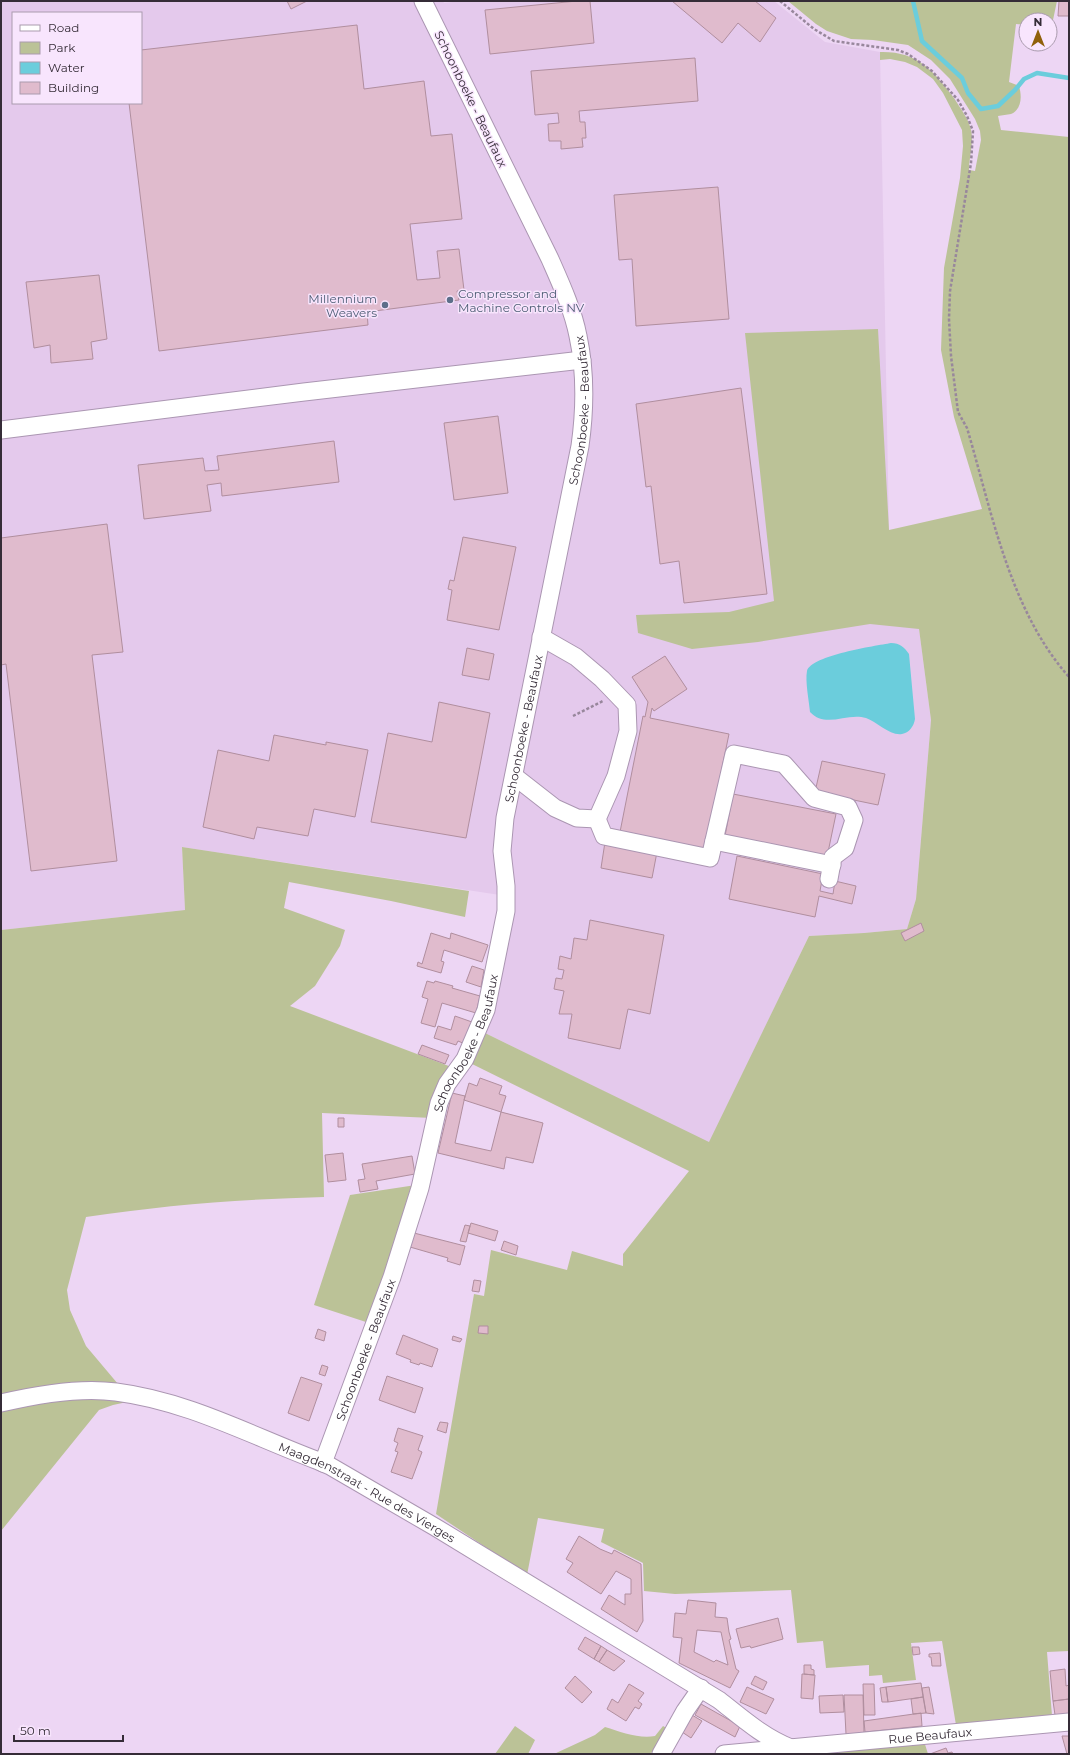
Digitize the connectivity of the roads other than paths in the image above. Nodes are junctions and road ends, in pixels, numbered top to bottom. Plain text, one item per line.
1 (423, 1) edge
2 (582, 360) junction
3 (1, 430) edge
4 (541, 637) junction
5 (514, 776) junction
6 (597, 819) junction
7 (714, 841) junction
8 (1, 1403) edge
9 (323, 1463) junction
10 (701, 1688) junction
11 (1069, 1722) edge
12 (791, 1748) junction
13 (661, 1754) edge
14 (724, 1754) edge

1 - 2 street, Schoonboeke - Beaufaux
2 - 3 street
2 - 4 street, Schoonboeke - Beaufaux
4 - 5 street, Schoonboeke - Beaufaux
4 - 6 street
5 - 6 street
5 - 9 street, Schoonboeke - Beaufaux
6 - 7 street
7 - 7 street
8 - 9 street, Maagdenstraat - Rue des Vierges
9 - 10 street, Maagdenstraat - Rue des Vierges
10 - 12 street, Rue Beaufaux
10 - 13 street
11 - 12 street, Rue Beaufaux
12 - 14 street, Rue Beaufaux

